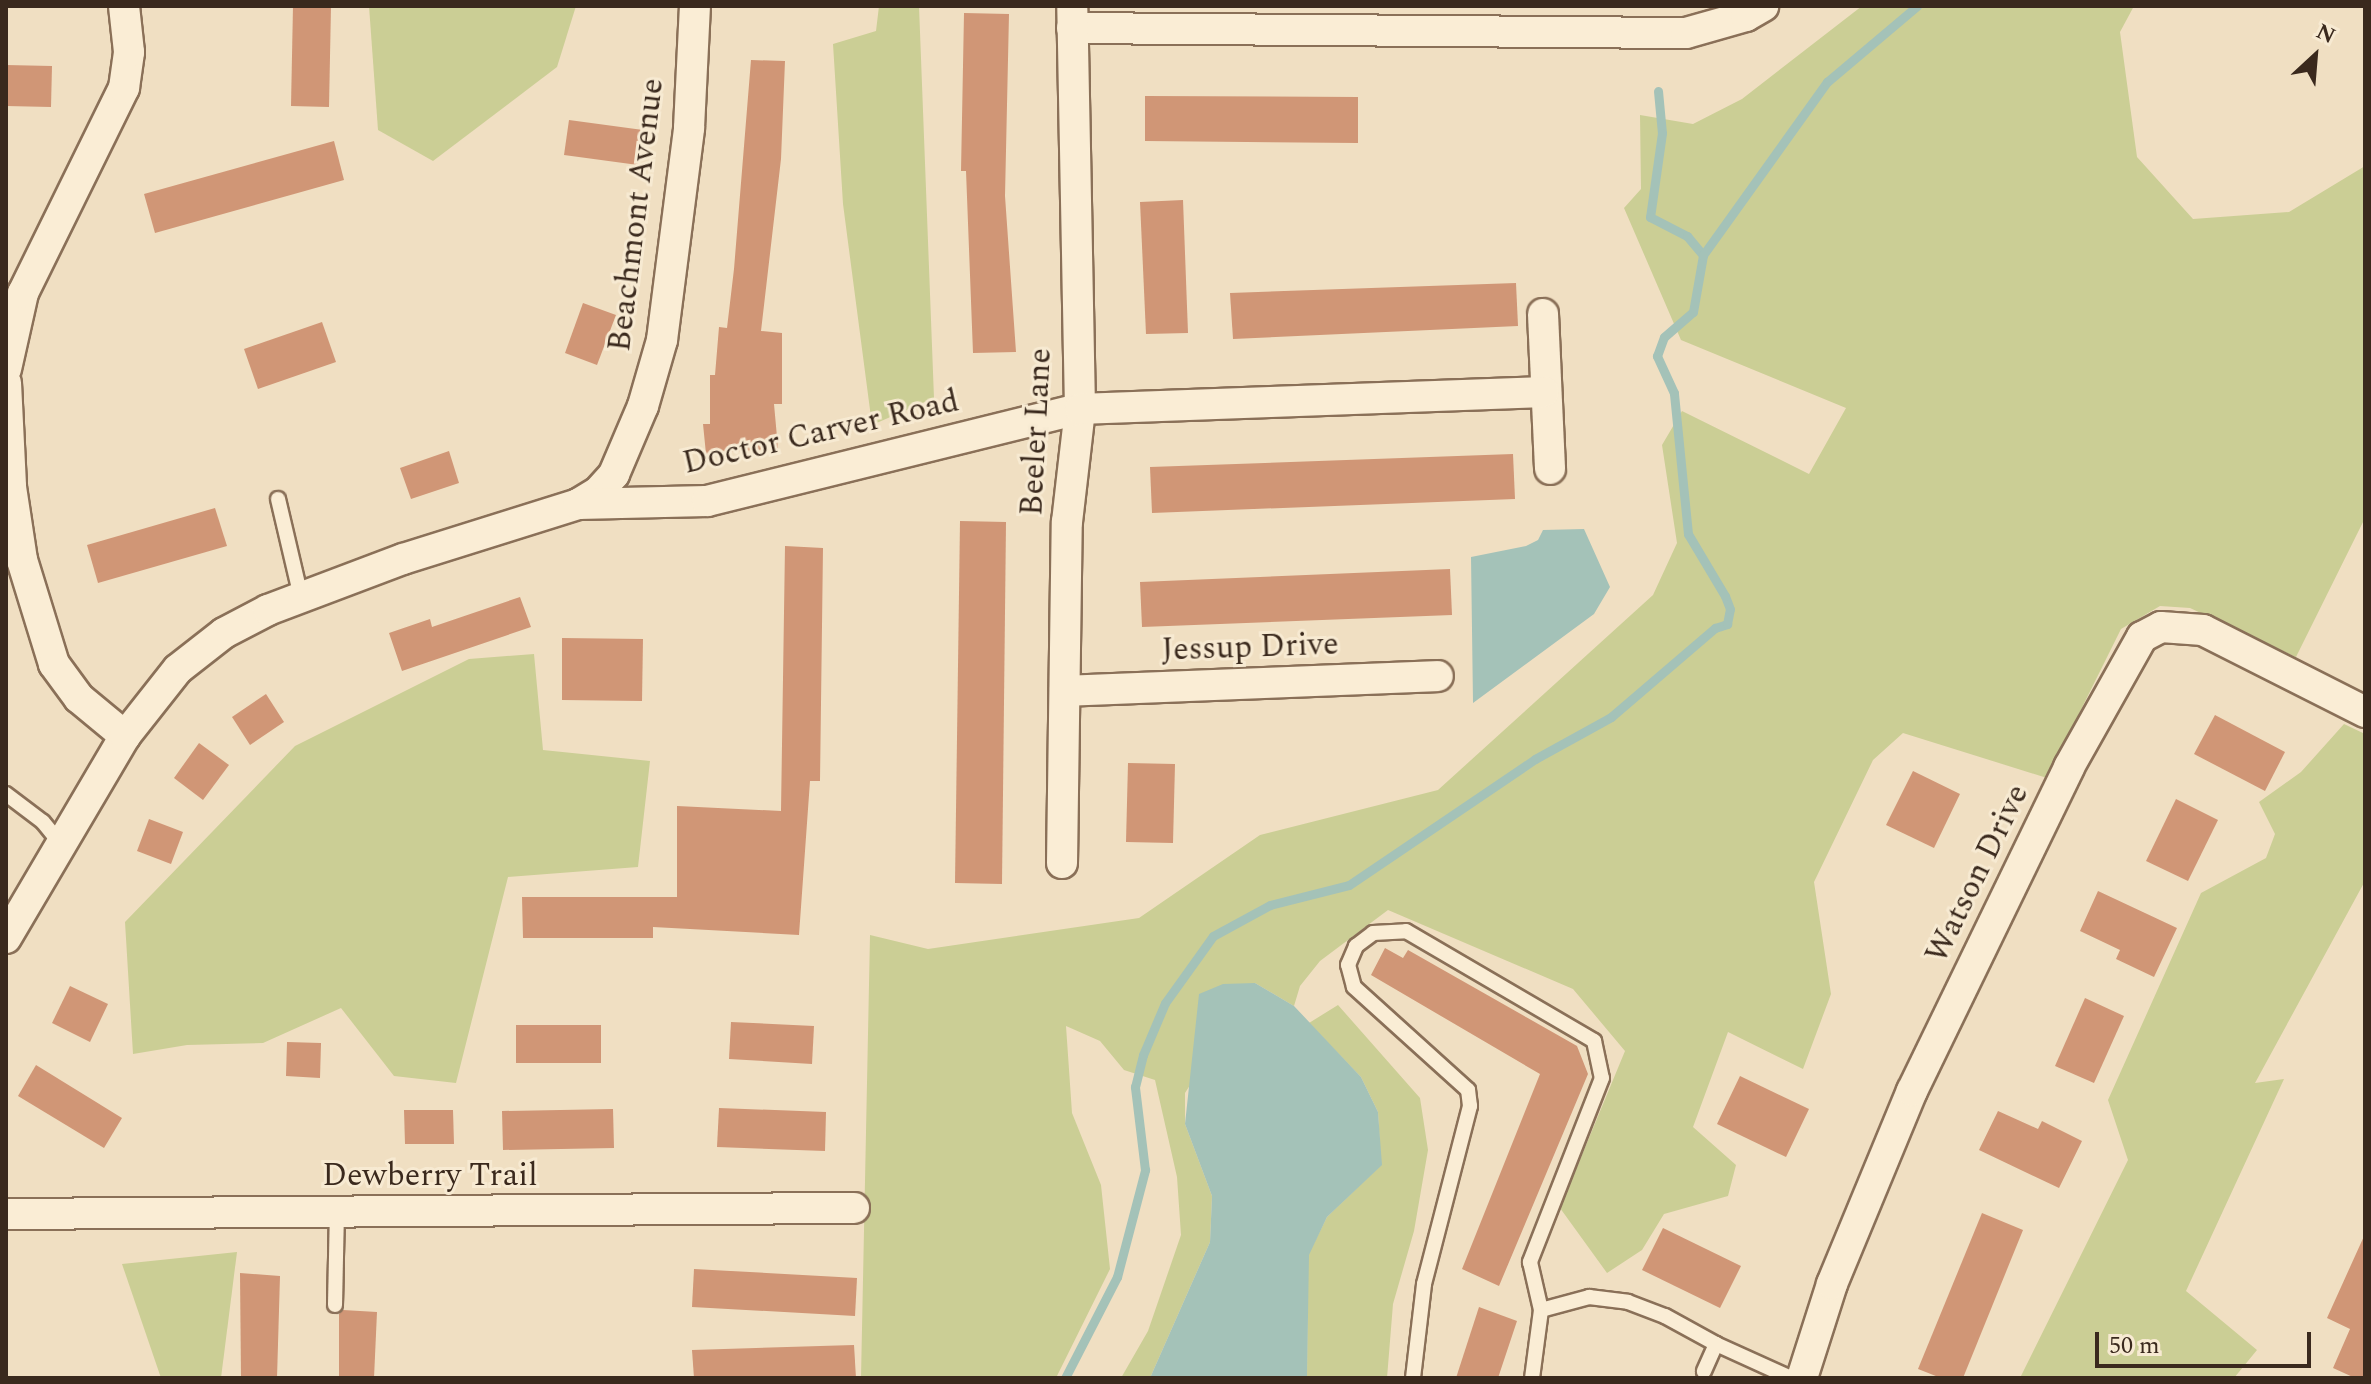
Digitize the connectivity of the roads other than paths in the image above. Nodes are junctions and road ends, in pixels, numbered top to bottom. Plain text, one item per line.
1 (124, 6) edge
2 (695, 6) edge
3 (1763, 6) edge
4 (1072, 17) edge
5 (15, 289) edge
6 (1543, 314) dead end
7 (6, 369) edge
8 (1544, 392) junction
9 (6, 403) edge
10 (1080, 409) junction
11 (1550, 469) dead end
12 (278, 499) dead end
13 (578, 504) junction
14 (301, 597) junction
15 (1438, 676) dead end
16 (1065, 691) junction
17 (2365, 712) edge
18 (125, 736) junction
19 (6, 794) edge
20 (61, 844) junction
21 (1062, 863) dead end
22 (6, 938) edge
23 (854, 1208) dead end
24 (337, 1213) junction
25 (6, 1214) edge
26 (335, 1305) dead end
27 (1541, 1310) junction
28 (1716, 1344) junction
29 (1704, 1371) dead end
30 (1413, 1378) edge
31 (1532, 1378) edge
32 (1791, 1378) edge
33 (1802, 1378) edge

1 - 5 street
2 - 13 street, Beachmont Avenue
3 - 4 street
4 - 10 street, Beeler Lane
5 - 7 street
6 - 8 street
8 - 10 street, Doctor Carver Road
8 - 11 street
9 - 18 street
10 - 13 street, Doctor Carver Road
10 - 16 street, Beeler Lane
12 - 14 lane
13 - 14 street, Doctor Carver Road
14 - 18 street, Doctor Carver Road
15 - 16 street, Jessup Drive
16 - 21 street, Beeler Lane
17 - 33 street, Watson Drive
18 - 20 street, Doctor Carver Road
19 - 20 lane
20 - 22 street, Doctor Carver Road
23 - 24 street, Dewberry Trail
24 - 25 street, Dewberry Trail
24 - 26 lane
27 - 28 lane
27 - 30 lane
27 - 31 lane
28 - 29 lane
28 - 32 lane

